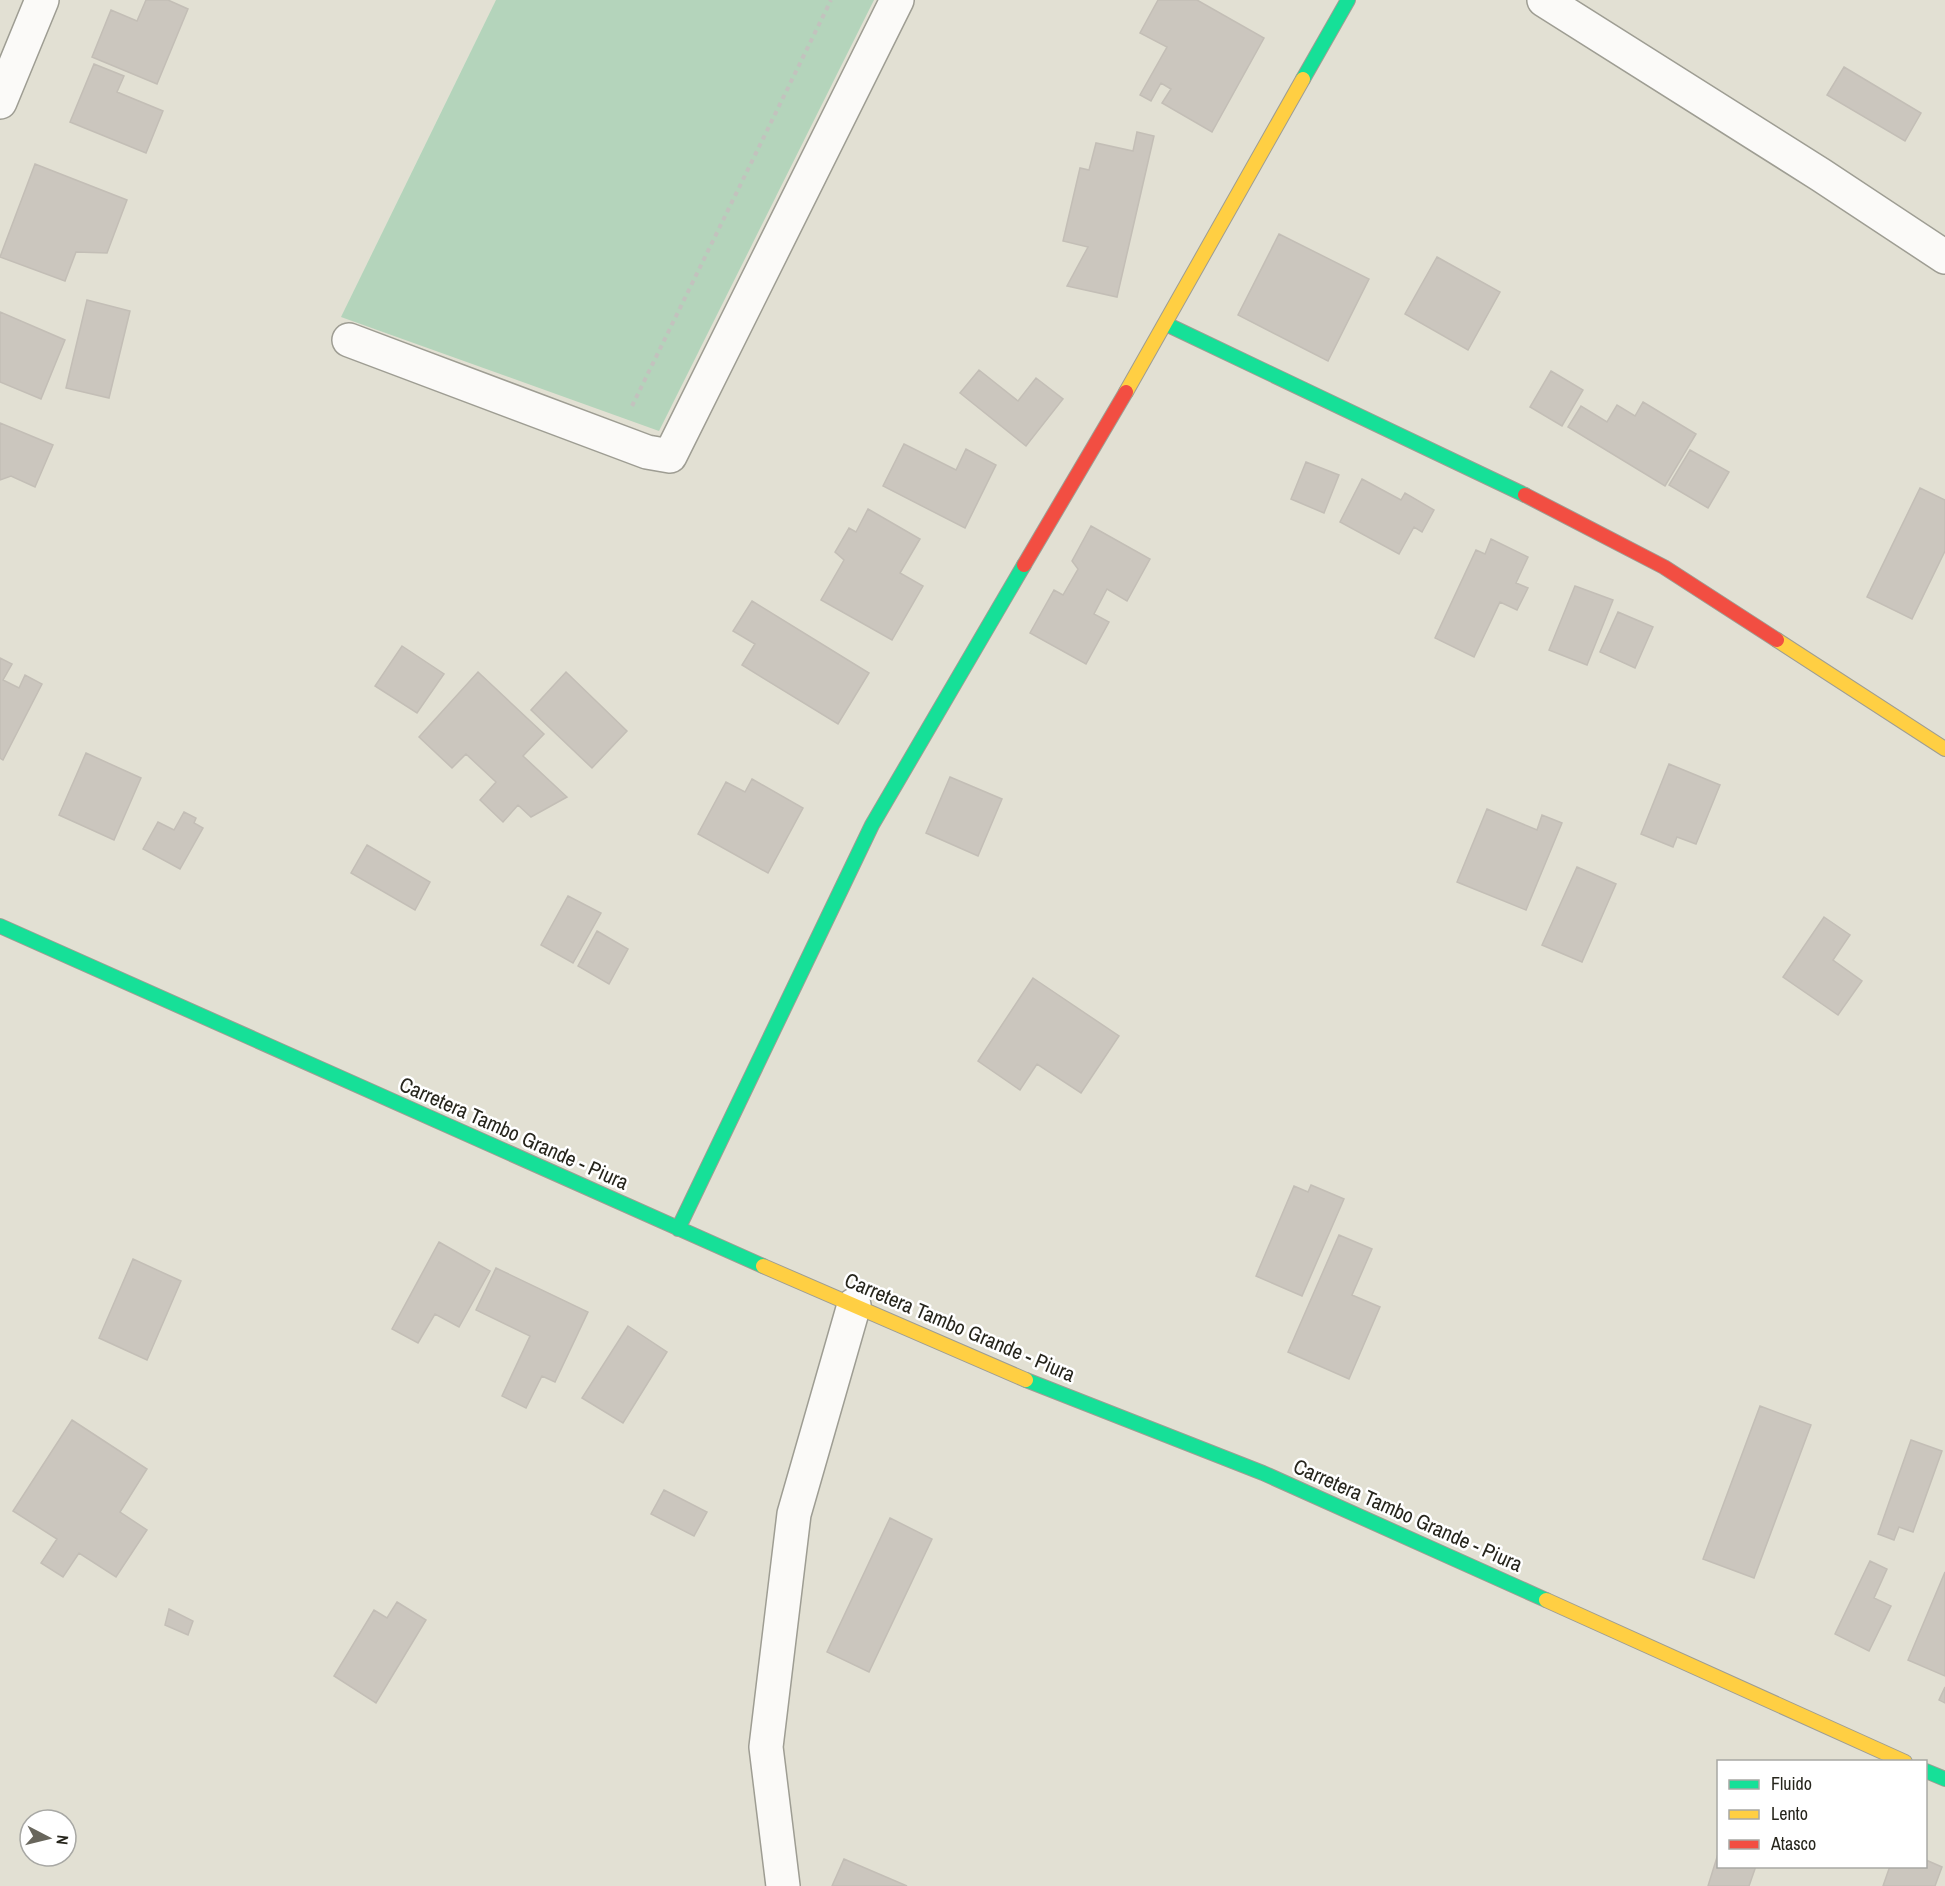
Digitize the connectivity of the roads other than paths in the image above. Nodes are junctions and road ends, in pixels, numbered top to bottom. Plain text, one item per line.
1 (42, 0) edge
2 (897, 0) edge
3 (1348, 0) edge
4 (1544, 0) edge
5 (0, 102) edge
6 (1945, 257) edge
7 (1166, 324) junction
8 (349, 340) dead end
9 (1945, 749) edge
10 (0, 926) edge
11 (678, 1229) junction
12 (854, 1305) junction
13 (1903, 1760) edge
14 (1927, 1771) edge
15 (1945, 1779) edge
16 (783, 1886) edge

1 - 5 street
2 - 8 street
3 - 7 street
4 - 6 street
7 - 9 street
7 - 11 street
10 - 11 street, Carretera Tambo Grande - Piura
11 - 12 street, Carretera Tambo Grande - Piura
12 - 13 street, Carretera Tambo Grande - Piura
12 - 16 street
14 - 15 street

